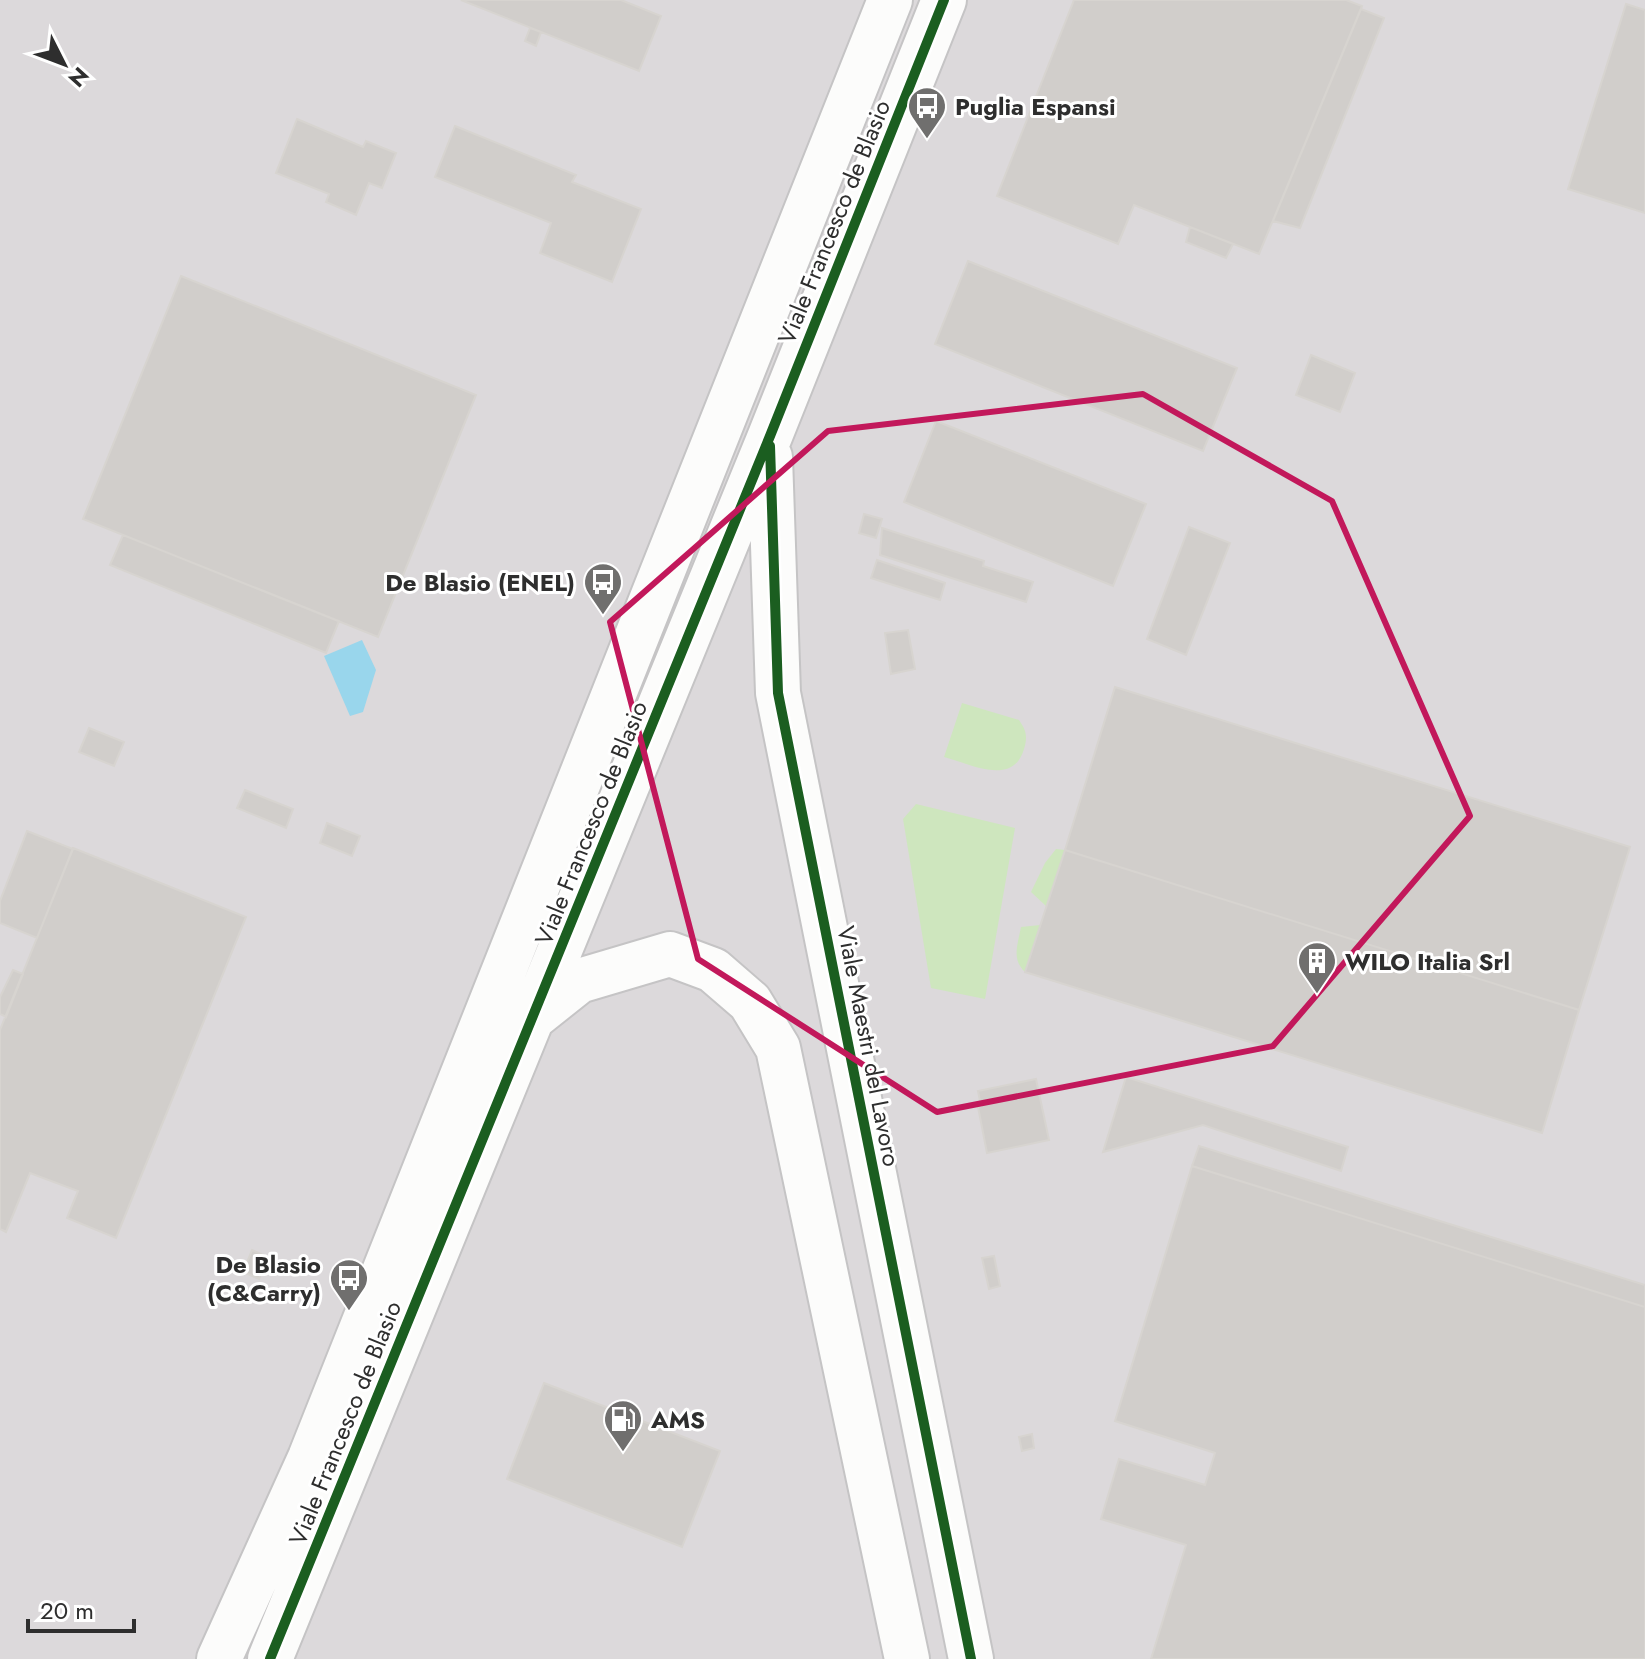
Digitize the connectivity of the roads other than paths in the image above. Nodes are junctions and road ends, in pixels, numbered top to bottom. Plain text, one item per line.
1 (890, 0) edge
2 (944, 0) edge
3 (770, 436) junction
4 (533, 1017) junction
5 (219, 1659) edge
6 (270, 1659) edge
7 (907, 1659) edge
8 (971, 1659) edge

1 - 5 street, Viale Francesco de Blasio
2 - 3 street, Viale Francesco de Blasio
3 - 4 street, Viale Francesco de Blasio
3 - 8 street, Viale Maestri del Lavoro
4 - 6 street, Viale Francesco de Blasio
4 - 7 street

